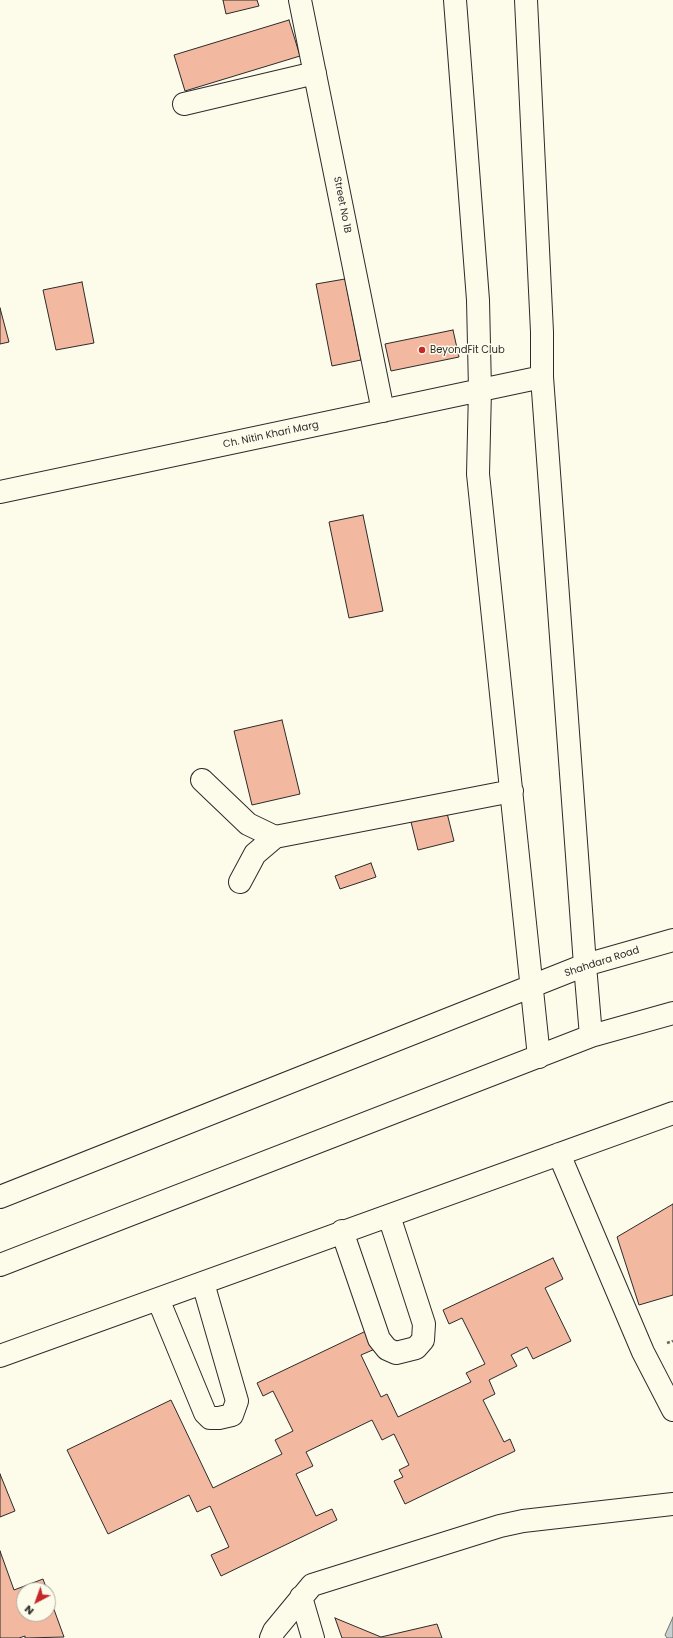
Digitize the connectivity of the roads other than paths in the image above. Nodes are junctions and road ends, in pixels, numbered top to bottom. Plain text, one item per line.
1 (300, 0) edge
2 (455, 0) edge
3 (526, 0) edge
4 (315, 73) junction
5 (184, 104) dead end
6 (542, 377) junction
7 (480, 390) junction
8 (383, 411) junction
9 (0, 492) edge
10 (202, 780) dead end
11 (512, 791) junction
12 (275, 837) junction
13 (240, 882) dead end
14 (673, 940) edge
15 (584, 965) junction
16 (532, 987) junction
17 (673, 1013) edge
18 (591, 1036) junction
19 (539, 1057) junction
20 (673, 1113) edge
21 (559, 1154) junction
22 (0, 1197) edge
23 (389, 1216) junction
24 (342, 1231) junction
25 (0, 1265) edge
26 (203, 1283) junction
27 (158, 1298) junction
28 (0, 1356) edge
29 (673, 1410) edge
30 (673, 1504) edge
31 (301, 1597) junction
32 (271, 1638) edge
33 (313, 1638) edge

1 - 4 street, Street No 1B
2 - 7 street
3 - 6 street
4 - 5 street
4 - 8 street, Street No 1B
6 - 7 street, Ch. Nitin Khari Marg
6 - 15 street
7 - 8 street, Ch. Nitin Khari Marg
7 - 11 street
8 - 9 street, Ch. Nitin Khari Marg
10 - 12 street
11 - 12 street
11 - 16 street
12 - 13 street
14 - 15 street, Shahdara Road
15 - 16 street, Shahdara Road
15 - 18 street
16 - 19 street
16 - 22 street, Shahdara Road
17 - 18 street
18 - 19 street
19 - 25 street
20 - 21 street
21 - 23 street
21 - 29 street
23 - 24 street
23 - 24 street
24 - 26 street
26 - 27 street
26 - 27 street
27 - 28 street
30 - 31 street
31 - 32 street
31 - 33 street

